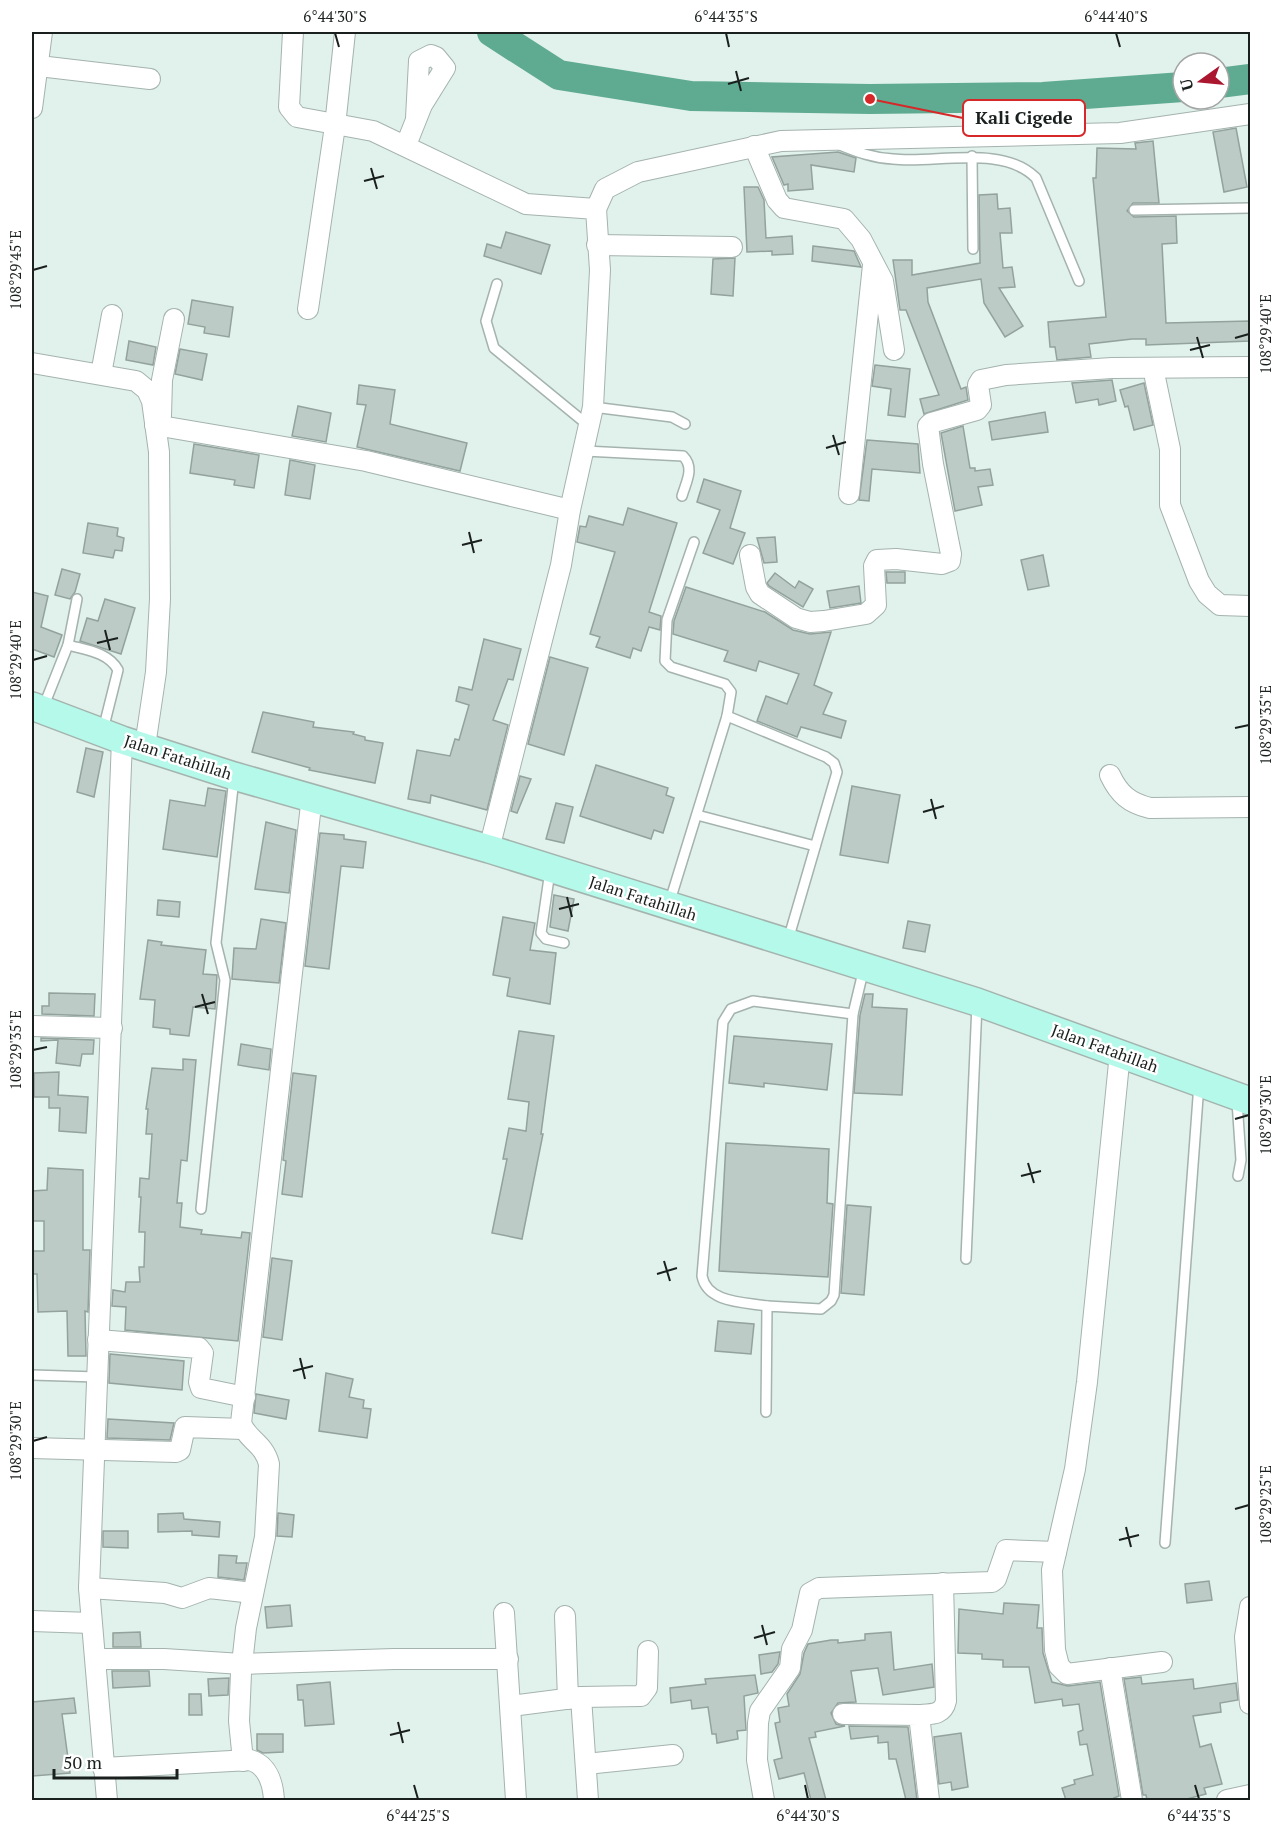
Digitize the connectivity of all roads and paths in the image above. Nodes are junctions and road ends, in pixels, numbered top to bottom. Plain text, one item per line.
1 (42, 32) edge
2 (293, 32) edge
3 (345, 32) edge
4 (39, 66) junction
5 (150, 79) dead end
6 (32, 108) edge
7 (1251, 114) edge
8 (416, 118) dead end
9 (335, 126) junction
10 (831, 141) junction
11 (406, 145) junction
12 (754, 146) junction
13 (972, 156) junction
14 (1251, 208) edge
15 (596, 209) junction
16 (1134, 210) dead end
17 (597, 245) junction
18 (732, 247) dead end
19 (973, 249) dead end
20 (874, 259) junction
21 (1079, 281) dead end
22 (497, 284) dead end
23 (308, 309) dead end
24 (112, 315) dead end
25 (174, 319) dead end
26 (894, 350) dead end
27 (32, 363) edge
28 (1251, 367) edge
29 (1153, 368) junction
30 (101, 374) junction
31 (591, 416) junction
32 (685, 423) dead end
33 (157, 425) junction
34 (585, 451) junction
35 (849, 494) dead end
36 (682, 496) dead end
37 (570, 510) junction
38 (694, 542) dead end
39 (750, 555) dead end
40 (77, 599) dead end
41 (1251, 606) edge
42 (68, 645) junction
43 (37, 707) edge
44 (727, 716) junction
45 (123, 739) junction
46 (1110, 775) dead end
47 (234, 776) junction
48 (1251, 790) edge
49 (312, 796) junction
50 (1250, 807) edge
51 (697, 815) junction
52 (815, 846) junction
53 (489, 849) junction
54 (550, 868) junction
55 (668, 907) junction
56 (787, 942) junction
57 (564, 943) dead end
58 (865, 966) junction
59 (978, 1002) junction
60 (853, 1014) junction
61 (32, 1026) edge
62 (112, 1028) junction
63 (1120, 1053) junction
64 (1199, 1082) junction
65 (1244, 1098) edge
66 (1238, 1176) dead end
67 (201, 1209) dead end
68 (966, 1259) dead end
69 (767, 1306) junction
70 (99, 1340) junction
71 (32, 1375) edge
72 (97, 1377) junction
73 (244, 1397) junction
74 (766, 1412) dead end
75 (243, 1429) junction
76 (32, 1448) edge
77 (94, 1449) junction
78 (1165, 1543) dead end
79 (1056, 1552) junction
80 (944, 1583) junction
81 (89, 1588) junction
82 (253, 1593) junction
83 (1251, 1607) edge
84 (504, 1612) dead end
85 (565, 1616) dead end
86 (32, 1621) edge
87 (91, 1623) junction
88 (648, 1651) dead end
89 (96, 1659) junction
90 (508, 1659) junction
91 (1162, 1662) dead end
92 (242, 1664) junction
93 (1110, 1668) junction
94 (574, 1698) junction
95 (1251, 1704) edge
96 (511, 1706) junction
97 (843, 1714) dead end
98 (919, 1715) junction
99 (673, 1755) dead end
100 (243, 1761) junction
101 (586, 1764) junction
102 (103, 1768) junction
103 (1251, 1794) edge
104 (107, 1800) edge
105 (274, 1800) edge
106 (516, 1800) edge
107 (588, 1800) edge
108 (764, 1800) edge
109 (929, 1800) edge
110 (1131, 1800) edge
111 (1227, 1800) edge

1 - 4 street
2 - 9 street
3 - 9 street
4 - 5 street
4 - 6 street
7 - 10 street
8 - 11 street
9 - 11 street
9 - 23 street
10 - 12 street
10 - 13 lane
11 - 15 street
12 - 15 street
12 - 20 street
13 - 19 lane
13 - 21 lane
14 - 16 lane
15 - 17 street
17 - 18 street
17 - 31 street
20 - 26 street
20 - 35 street
22 - 31 lane
24 - 30 street
25 - 33 street
27 - 30 street
28 - 29 street
29 - 39 street
29 - 41 street
30 - 33 street
31 - 32 lane
31 - 34 street
33 - 37 street
33 - 45 street
34 - 36 lane
34 - 37 street
37 - 53 street
38 - 44 lane
40 - 42 lane
42 - 43 lane
42 - 45 lane
43 - 45 street, Jalan Fatahillah
44 - 51 lane
44 - 52 lane
45 - 47 street, Jalan Fatahillah
45 - 62 street
46 - 50 street
47 - 49 street, Jalan Fatahillah
47 - 67 lane
48 - 50 street
49 - 53 street, Jalan Fatahillah
49 - 73 street
51 - 52 lane
51 - 55 lane
52 - 56 lane
53 - 54 street, Jalan Fatahillah
54 - 55 street, Jalan Fatahillah
54 - 57 lane
55 - 56 street, Jalan Fatahillah
56 - 58 street, Jalan Fatahillah
58 - 59 street, Jalan Fatahillah
58 - 60 lane
59 - 63 street, Jalan Fatahillah
59 - 68 lane
60 - 69 lane
60 - 69 lane
61 - 62 street
62 - 70 street
63 - 64 street, Jalan Fatahillah
63 - 79 street
64 - 65 street, Jalan Fatahillah
64 - 78 lane
65 - 66 lane
69 - 74 lane
70 - 72 street
70 - 73 street
71 - 72 lane
72 - 77 street
73 - 75 street
75 - 77 street
75 - 82 street
76 - 77 street
77 - 81 street
79 - 80 street
79 - 93 street
80 - 98 street
80 - 108 street
81 - 82 street
81 - 87 street
82 - 92 street
83 - 95 street
84 - 90 street
85 - 94 street
86 - 87 street
87 - 89 street
88 - 94 street
89 - 92 street
89 - 102 street
90 - 92 street
90 - 96 street
91 - 93 street
92 - 100 street
93 - 110 street
94 - 96 street
94 - 101 street
96 - 106 street
97 - 98 street
98 - 109 street
99 - 101 street
100 - 102 street
100 - 105 street
101 - 107 street
102 - 104 street
103 - 111 street

